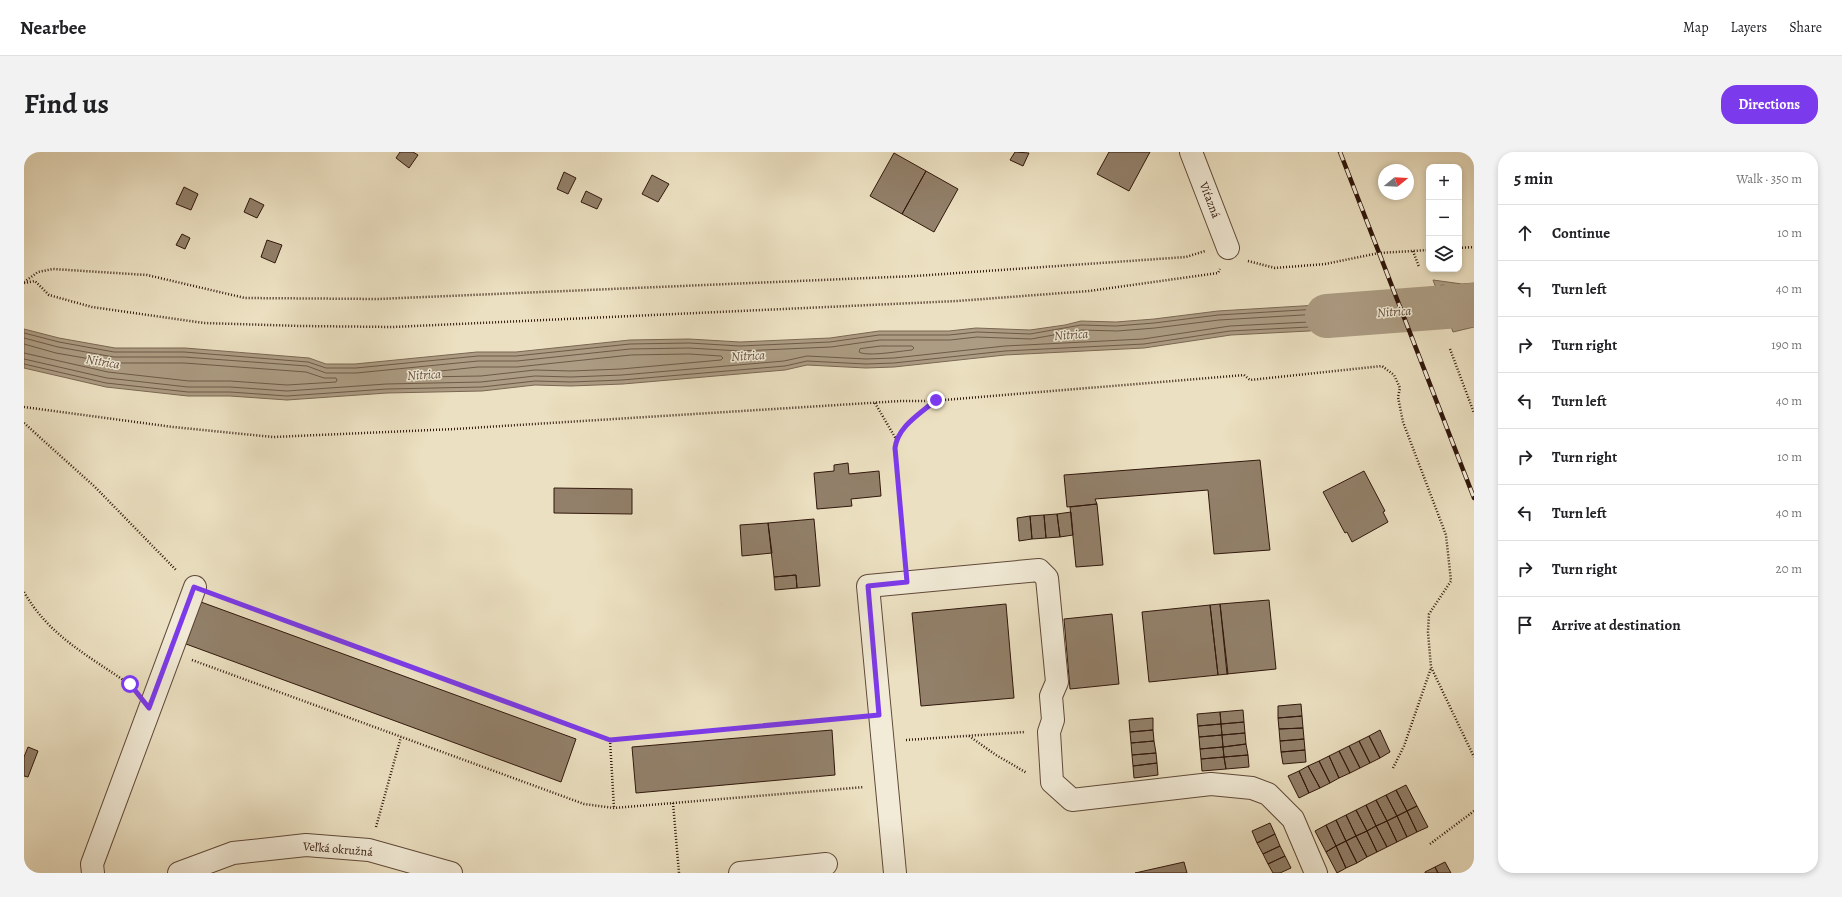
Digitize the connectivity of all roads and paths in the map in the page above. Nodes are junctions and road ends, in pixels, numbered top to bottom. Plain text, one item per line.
1 (1191, 152) edge
2 (1474, 247) edge
3 (1228, 248) junction
4 (1462, 248) edge
5 (1426, 250) edge
6 (1413, 251) junction
7 (1419, 267) dead end
8 (1218, 272) dead end
9 (24, 282) edge
10 (1450, 349) dead end
11 (936, 400) junction
12 (875, 403) junction
13 (24, 407) edge
14 (1474, 413) edge
15 (24, 423) edge
16 (896, 438) junction
17 (907, 582) junction
18 (194, 587) junction
19 (24, 592) edge
20 (170, 652) junction
21 (1431, 667) junction
22 (149, 708) junction
23 (879, 715) junction
24 (1049, 732) junction
25 (968, 736) junction
26 (401, 737) junction
27 (610, 740) junction
28 (882, 741) junction
29 (1474, 756) edge
30 (1392, 768) dead end
31 (1052, 782) junction
32 (886, 785) junction
33 (673, 803) junction
34 (614, 808) junction
35 (1474, 811) edge
36 (1430, 844) dead end
37 (370, 850) junction
38 (826, 864) dead end
39 (93, 873) edge
40 (179, 873) edge
41 (451, 873) edge
42 (679, 873) edge
43 (740, 873) edge
44 (895, 873) edge
45 (1316, 873) edge

1 - 3 street, Víťazná
2 - 4 path
3 - 6 path
3 - 9 path
5 - 6 path
6 - 7 path
8 - 9 path
10 - 14 path
11 - 12 path
11 - 16 path
11 - 21 path
12 - 13 path
12 - 16 path
15 - 18 path
16 - 17 path
17 - 23 street
17 - 24 street
18 - 20 street
18 - 27 path
19 - 22 path
20 - 22 street
20 - 26 path
21 - 29 path
21 - 30 path
22 - 39 street
23 - 27 path
23 - 28 street
24 - 25 path
24 - 31 street
25 - 28 path
25 - 31 path
26 - 34 path
26 - 37 path
27 - 34 path
28 - 32 street
31 - 45 street
32 - 33 path
32 - 44 street
33 - 34 path
33 - 42 path
35 - 36 path
37 - 40 street, Veľká okružná
37 - 41 street, Veľká okružná
38 - 43 street

